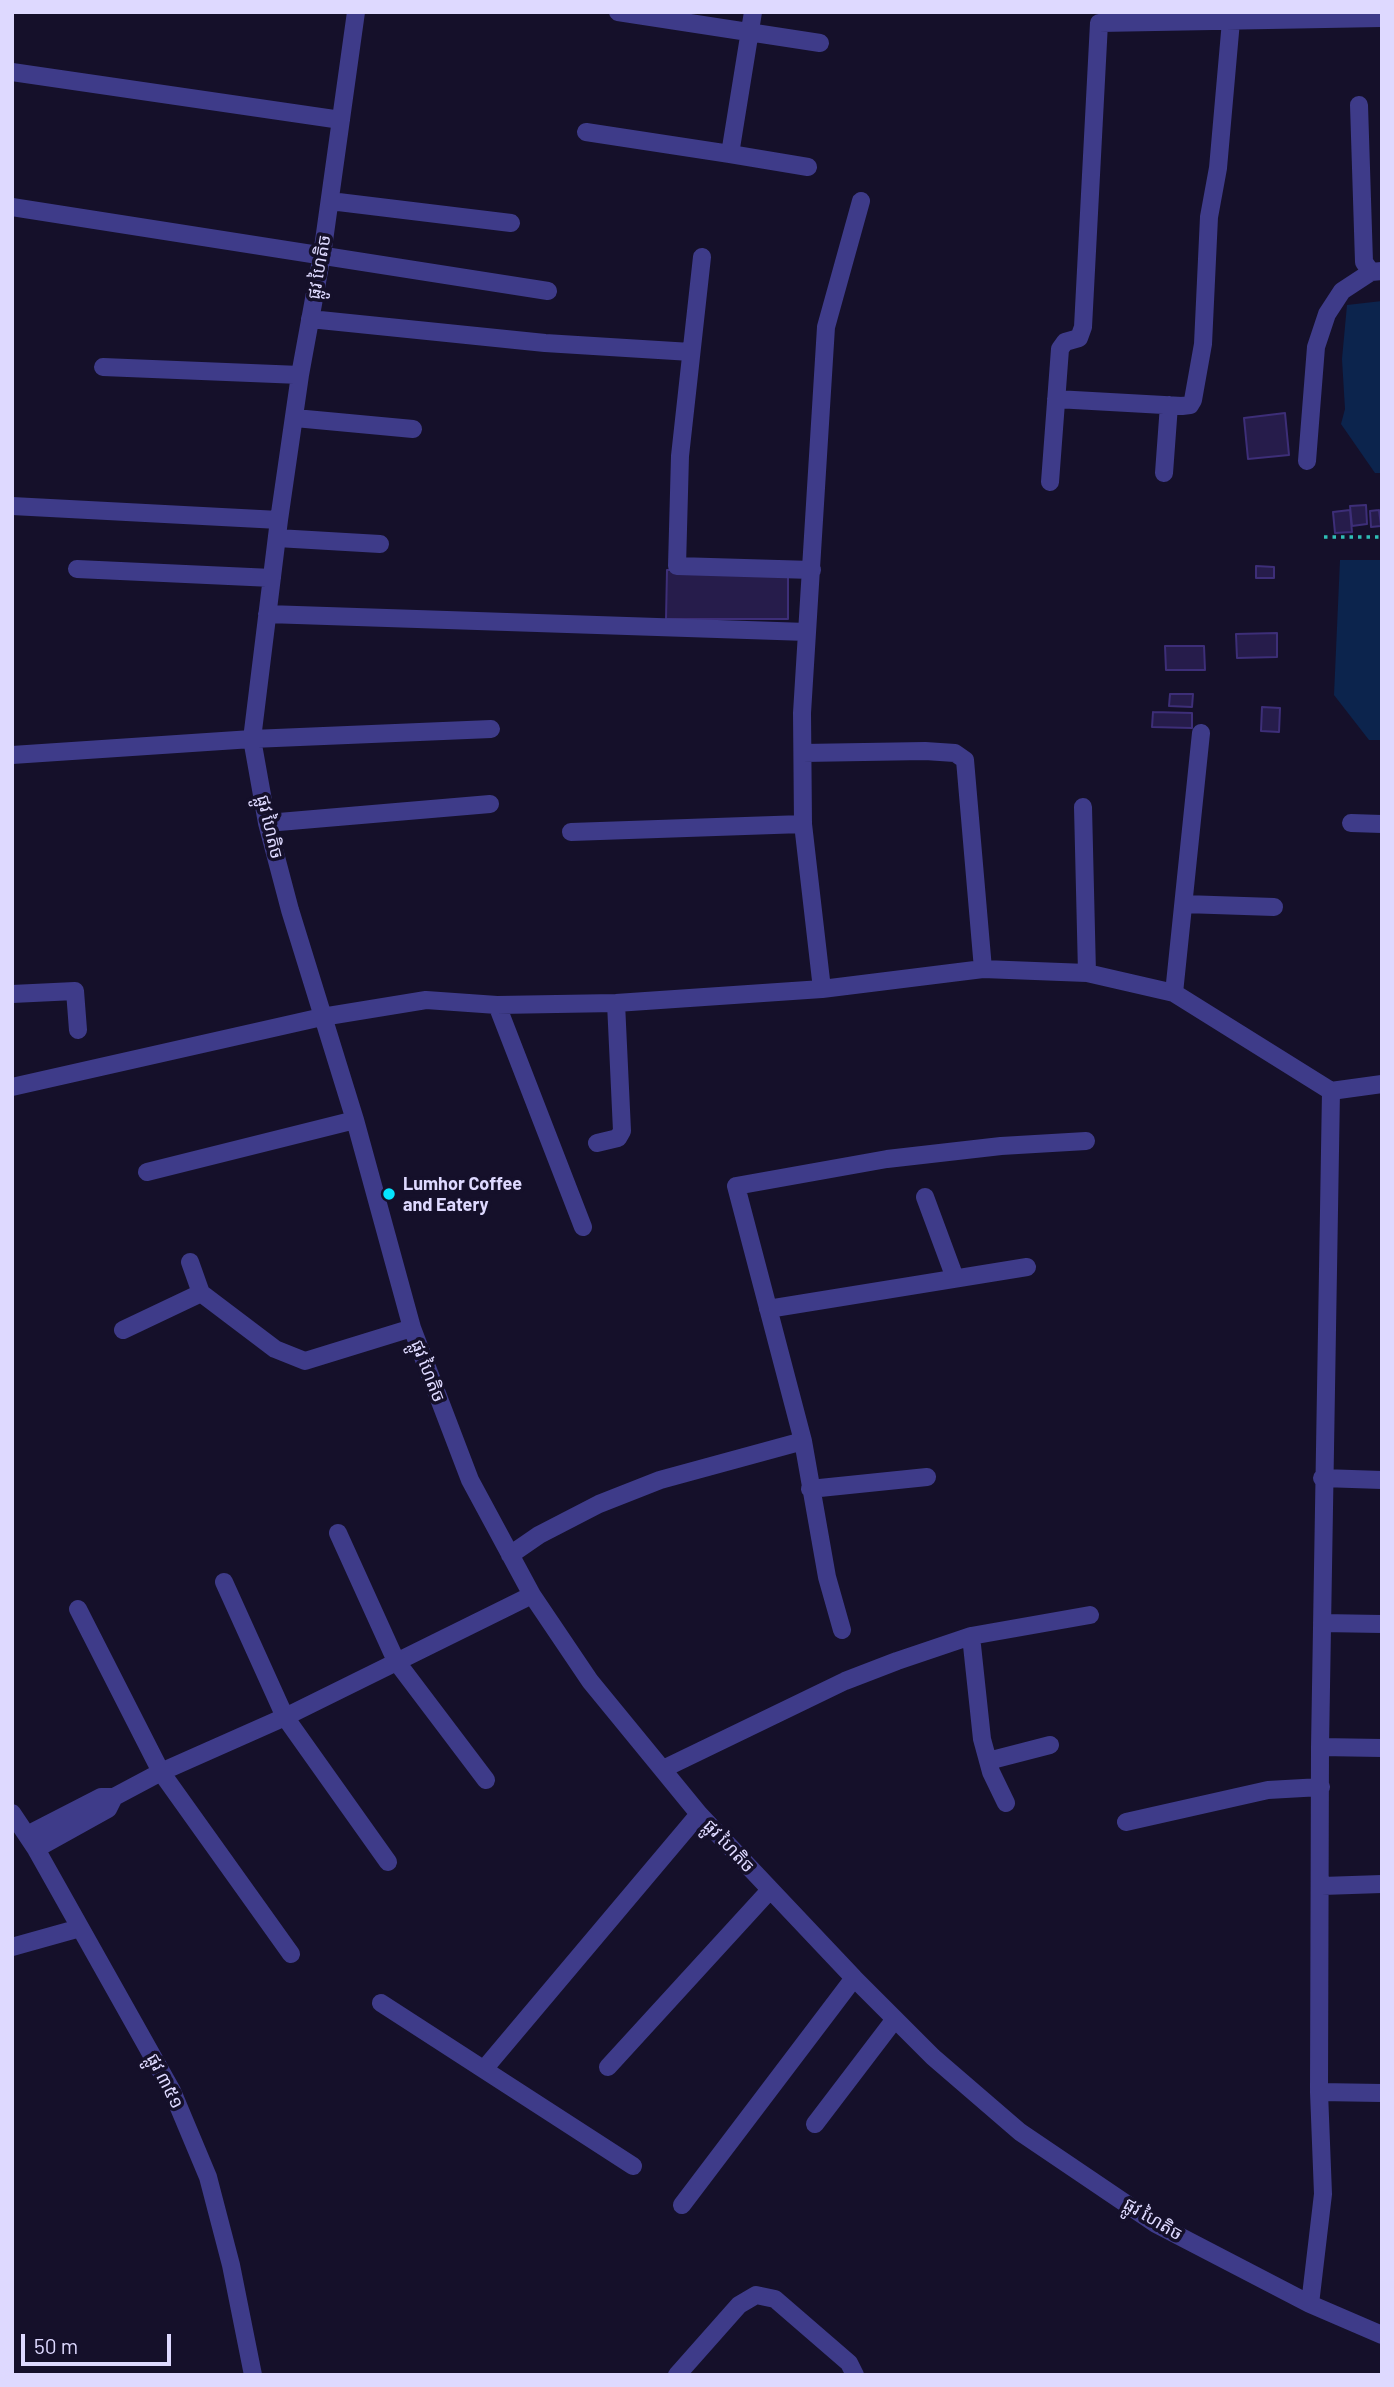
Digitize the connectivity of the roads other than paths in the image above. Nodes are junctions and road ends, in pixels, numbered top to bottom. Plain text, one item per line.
1 (356, 12) edge
2 (618, 12) edge
3 (753, 12) edge
4 (1169, 17) edge
5 (1382, 18) edge
6 (1231, 21) junction
7 (750, 32) junction
8 (820, 43) dead end
9 (12, 72) edge
10 (1359, 105) dead end
11 (341, 120) junction
12 (586, 132) dead end
13 (730, 154) junction
14 (808, 167) dead end
15 (330, 201) junction
16 (861, 201) dead end
17 (12, 207) edge
18 (511, 223) dead end
19 (323, 255) junction
20 (702, 257) dead end
21 (1376, 271) edge
22 (548, 292) dead end
23 (310, 320) junction
24 (691, 352) junction
25 (103, 368) dead end
26 (300, 375) junction
27 (1056, 399) junction
28 (1169, 405) junction
29 (295, 418) junction
30 (413, 429) dead end
31 (1307, 461) dead end
32 (1164, 473) dead end
33 (1050, 482) dead end
34 (12, 506) edge
35 (278, 529) junction
36 (380, 544) dead end
37 (78, 569) dead end
38 (812, 570) junction
39 (272, 578) junction
40 (267, 614) junction
41 (807, 632) junction
42 (491, 729) dead end
43 (1201, 733) dead end
44 (252, 739) junction
45 (803, 753) junction
46 (12, 755) edge
47 (490, 804) dead end
48 (1083, 807) dead end
49 (267, 823) junction
50 (1351, 823) dead end
51 (803, 824) junction
52 (1382, 824) edge
53 (571, 832) dead end
54 (1184, 904) junction
55 (1274, 907) dead end
56 (983, 969) junction
57 (1087, 973) junction
58 (822, 989) junction
59 (1174, 993) junction
60 (12, 994) edge
61 (616, 1003) junction
62 (497, 1004) junction
63 (322, 1017) junction
64 (78, 1030) dead end
65 (1382, 1084) edge
66 (12, 1087) edge
67 (1331, 1091) junction
68 (355, 1120) junction
69 (1086, 1141) dead end
70 (597, 1143) dead end
71 (147, 1172) dead end
72 (925, 1197) dead end
73 (583, 1227) dead end
74 (190, 1262) dead end
75 (1027, 1267) dead end
76 (955, 1278) junction
77 (201, 1293) junction
78 (768, 1309) junction
79 (412, 1328) junction
80 (123, 1330) dead end
81 (803, 1441) junction
82 (927, 1477) dead end
83 (1322, 1478) junction
84 (1382, 1480) edge
85 (810, 1489) junction
86 (338, 1533) dead end
87 (510, 1555) junction
88 (224, 1582) dead end
89 (532, 1595) junction
90 (78, 1609) dead end
91 (1090, 1615) dead end
92 (1322, 1623) junction
93 (1382, 1625) edge
94 (842, 1630) dead end
95 (971, 1636) junction
96 (396, 1661) junction
97 (285, 1717) junction
98 (1050, 1745) dead end
99 (1320, 1746) junction
100 (1382, 1748) edge
101 (988, 1761) junction
102 (663, 1769) junction
103 (162, 1772) junction
104 (486, 1780) dead end
105 (1321, 1787) junction
106 (1006, 1803) dead end
107 (12, 1813) edge
108 (699, 1814) junction
109 (1126, 1822) dead end
110 (31, 1842) junction
111 (388, 1862) dead end
112 (1382, 1884) edge
113 (1322, 1886) junction
114 (770, 1890) junction
115 (80, 1927) junction
116 (12, 1947) edge
117 (291, 1954) dead end
118 (854, 1979) junction
119 (381, 2003) dead end
120 (895, 2018) junction
121 (608, 2067) dead end
122 (485, 2068) junction
123 (1319, 2092) junction
124 (1382, 2093) edge
125 (816, 2124) dead end
126 (633, 2166) dead end
127 (682, 2205) dead end
128 (1310, 2304) junction
129 (1382, 2335) edge
130 (253, 2375) edge
131 (677, 2375) edge
132 (855, 2375) edge

1 - 11 street, ផ្លូវ ហៃតិច
2 - 7 street
3 - 7 street
4 - 6 street
4 - 27 street
5 - 6 street
6 - 28 street
7 - 8 street
7 - 13 street
9 - 11 street
10 - 21 street
11 - 15 street, ផ្លូវ ហៃតិច
12 - 13 street
13 - 14 street
15 - 18 street
15 - 19 street, ផ្លូវ ហៃតិច
16 - 38 street
17 - 19 street
19 - 22 street
19 - 23 street, ផ្លូវ ហៃតិច
20 - 24 street
21 - 31 street
23 - 24 street
23 - 26 street, ផ្លូវ ហៃតិច
24 - 38 street
25 - 26 street
26 - 29 street, ផ្លូវ ហៃតិច
27 - 28 street
27 - 33 street
28 - 32 street
29 - 30 street
29 - 35 street, ផ្លូវ ហៃតិច
34 - 35 street
35 - 36 street
35 - 39 street, ផ្លូវ ហៃតិច
37 - 39 street
38 - 41 street
39 - 40 street, ផ្លូវ ហៃតិច
40 - 41 street
40 - 44 street, ផ្លូវ ហៃតិច
41 - 45 street
42 - 44 street
43 - 54 street
44 - 46 street
44 - 49 street, ផ្លូវ ហៃតិច
45 - 51 street
45 - 56 street
47 - 49 street
48 - 57 street
49 - 63 street, ផ្លូវ ហៃតិច
50 - 52 street
51 - 53 street
51 - 58 street
54 - 55 street
54 - 59 street
56 - 57 street
56 - 58 street
57 - 59 street
58 - 61 street
59 - 67 street
60 - 64 street
61 - 62 street
61 - 70 street
62 - 63 street
62 - 73 street
63 - 66 street
63 - 68 street, ផ្លូវ ហៃតិច
65 - 67 street
67 - 83 street
68 - 71 street
68 - 79 street, ផ្លូវ ហៃតិច
69 - 78 street
72 - 76 street
74 - 77 street
75 - 76 street
76 - 78 street
77 - 79 street
77 - 80 street
78 - 81 street
79 - 87 street, ផ្លូវ ហៃតិច
81 - 85 street
81 - 87 street
82 - 85 street
83 - 84 street
83 - 92 street
85 - 94 street
86 - 96 street
87 - 89 street, ផ្លូវ ហៃតិច
88 - 97 street
89 - 96 street
89 - 102 street, ផ្លូវ ហៃតិច
90 - 103 street
91 - 95 street
92 - 93 street
92 - 99 street
95 - 101 street
95 - 102 street
96 - 97 street
96 - 104 street
97 - 103 street
97 - 111 street
98 - 101 street
99 - 100 street
99 - 105 street
101 - 106 street
102 - 108 street, ផ្លូវ ហៃតិច
103 - 110 street
103 - 117 street
105 - 109 street
105 - 113 street
107 - 110 street, ផ្លូវ ៣៥១
108 - 114 street, ផ្លូវ ហៃតិច
108 - 122 street
110 - 115 street, ផ្លូវ ៣៥១
112 - 113 street
113 - 123 street
114 - 118 street, ផ្លូវ ហៃតិច
114 - 121 street
115 - 116 street
115 - 130 street, ផ្លូវ ៣៥១
118 - 120 street, ផ្លូវ ហៃតិច
118 - 127 street
119 - 122 street
120 - 125 street
120 - 128 street, ផ្លូវ ហៃតិច
122 - 126 street
123 - 124 street
123 - 128 street
128 - 129 street, ផ្លូវ ហៃតិច
131 - 132 street

